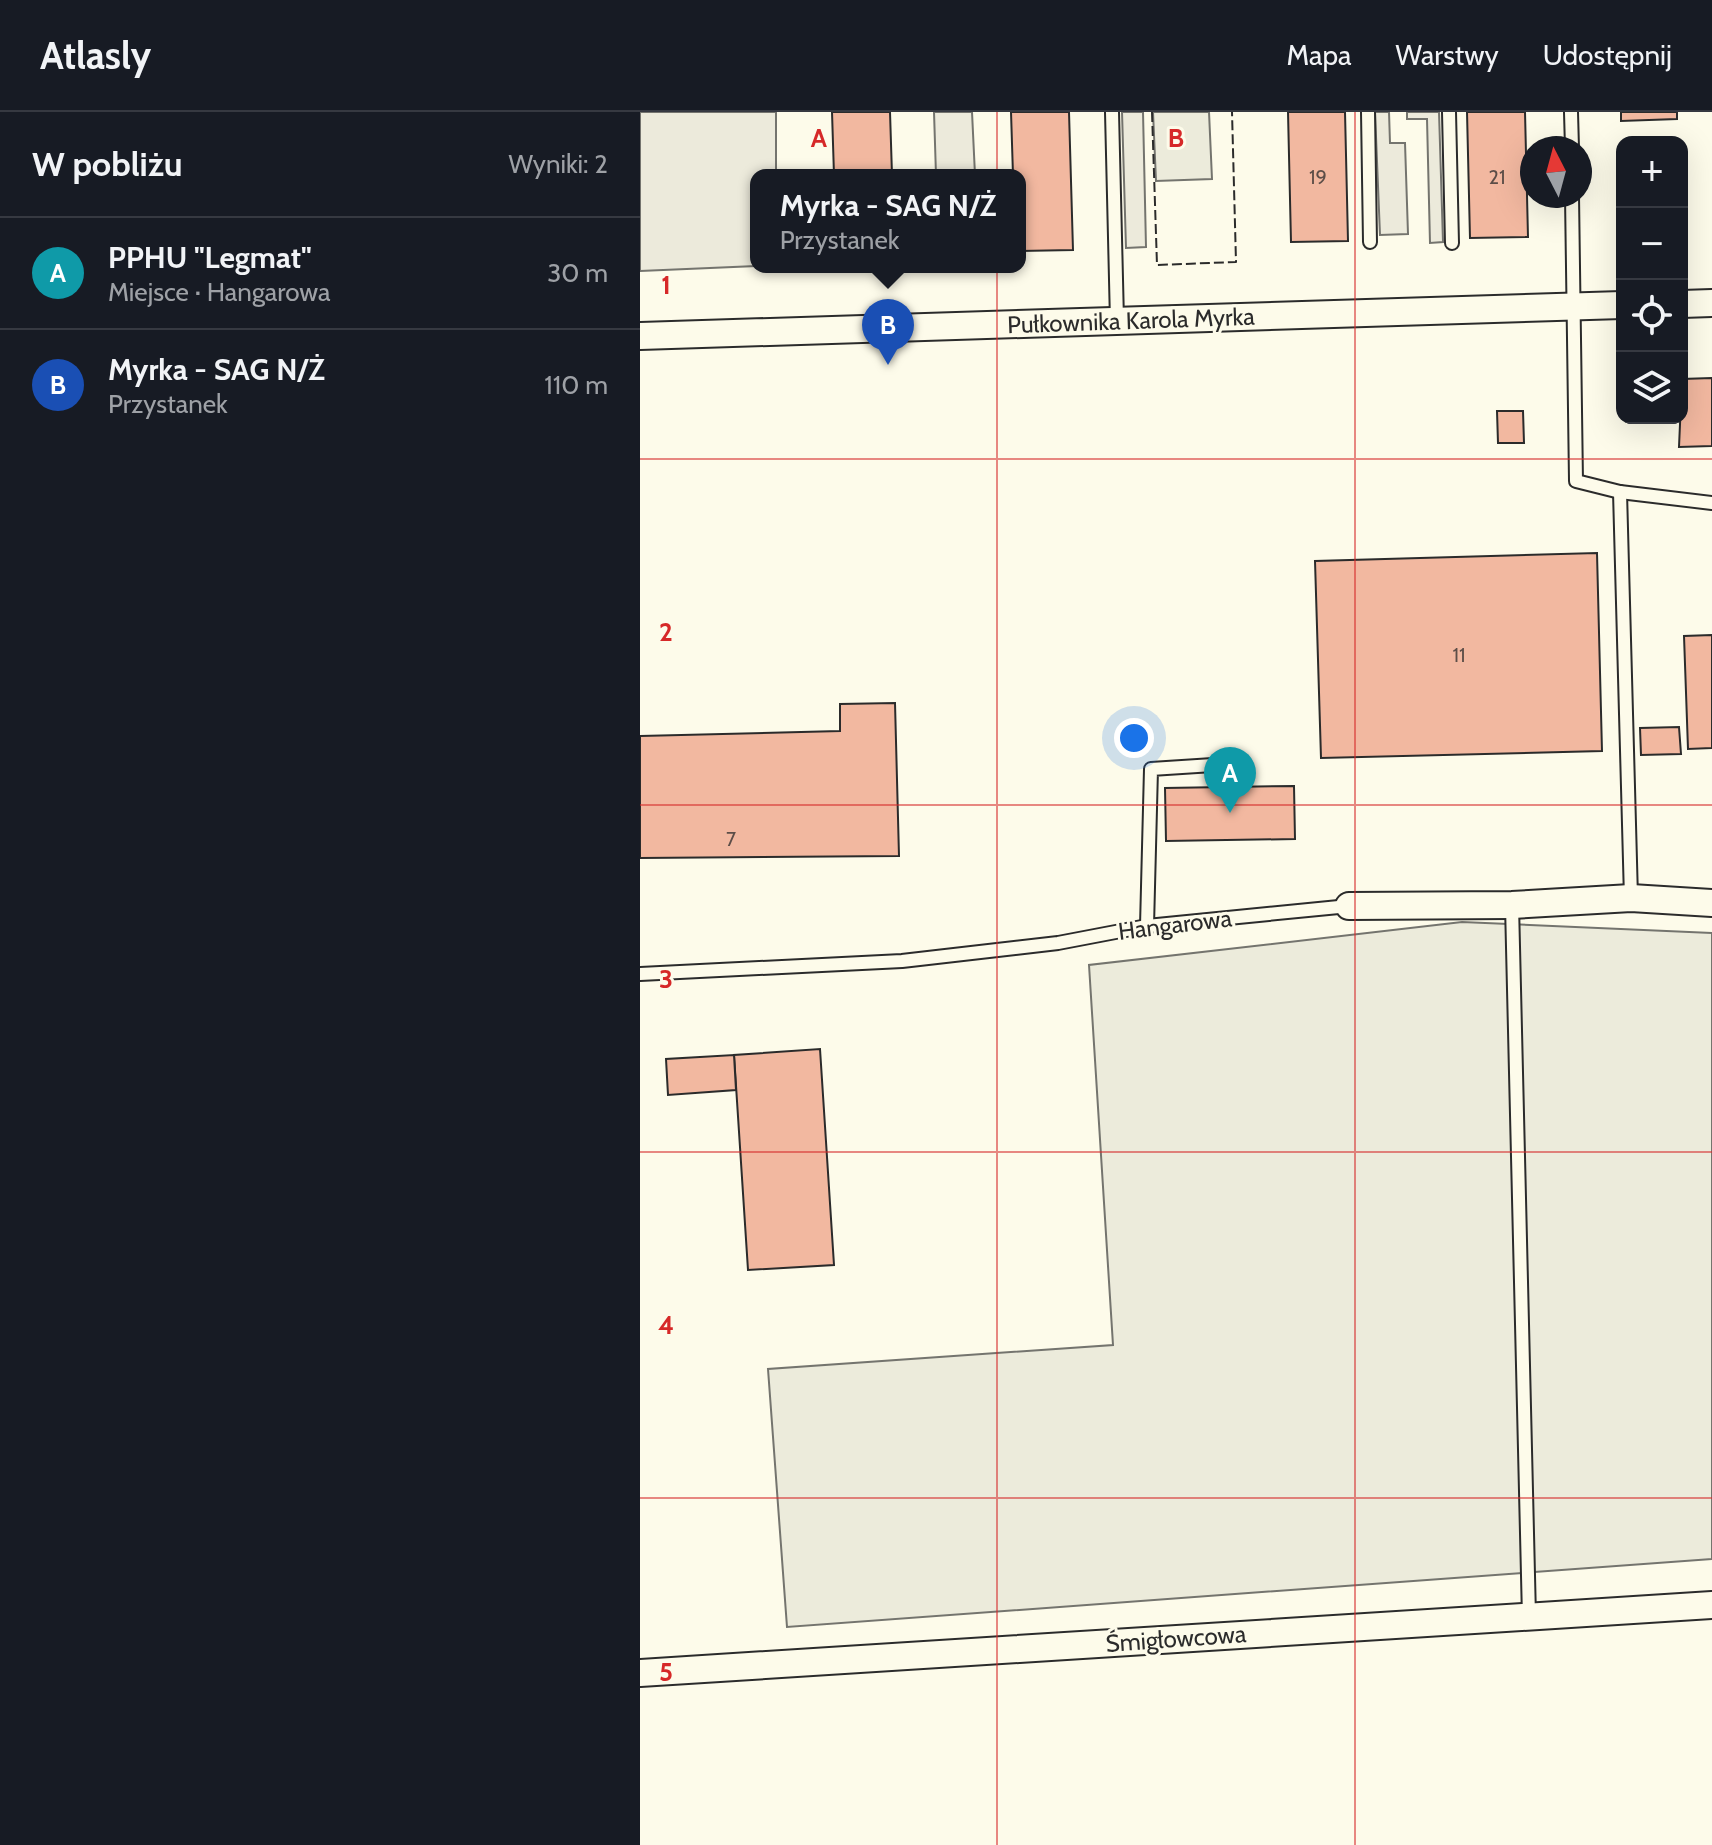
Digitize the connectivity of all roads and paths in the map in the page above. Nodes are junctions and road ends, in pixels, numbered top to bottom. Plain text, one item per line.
1 (1112, 112) edge
2 (1368, 112) edge
3 (1449, 112) edge
4 (1571, 112) edge
5 (1572, 136) edge
6 (1572, 208) edge
7 (1370, 242) dead end
8 (1452, 243) dead end
9 (1712, 303) edge
10 (1688, 304) edge
11 (1616, 305) edge
12 (1573, 307) junction
13 (1117, 321) junction
14 (640, 336) edge
15 (1620, 492) junction
16 (1712, 503) edge
17 (1213, 765) dead end
18 (1631, 898) junction
19 (1712, 903) edge
20 (1512, 905) junction
21 (1349, 906) joint
22 (1147, 926) junction
23 (640, 974) edge
24 (1712, 1605) edge
25 (1529, 1617) junction
26 (640, 1673) edge

1 - 13 lane
2 - 7 lane
3 - 8 lane
4 - 5 lane
6 - 12 lane
9 - 10 street
11 - 12 street, Pułkownika Karola Myrka
12 - 13 street, Pułkownika Karola Myrka
12 - 15 lane
13 - 14 street, Pułkownika Karola Myrka
15 - 16 lane
15 - 18 lane
17 - 22 lane
18 - 19 street, Hangarowa
18 - 20 street, Hangarowa
20 - 21 street, Hangarowa
20 - 25 lane
21 - 22 lane, Hangarowa
22 - 23 lane, Hangarowa
24 - 25 street, Śmigłowcowa
25 - 26 street, Śmigłowcowa

